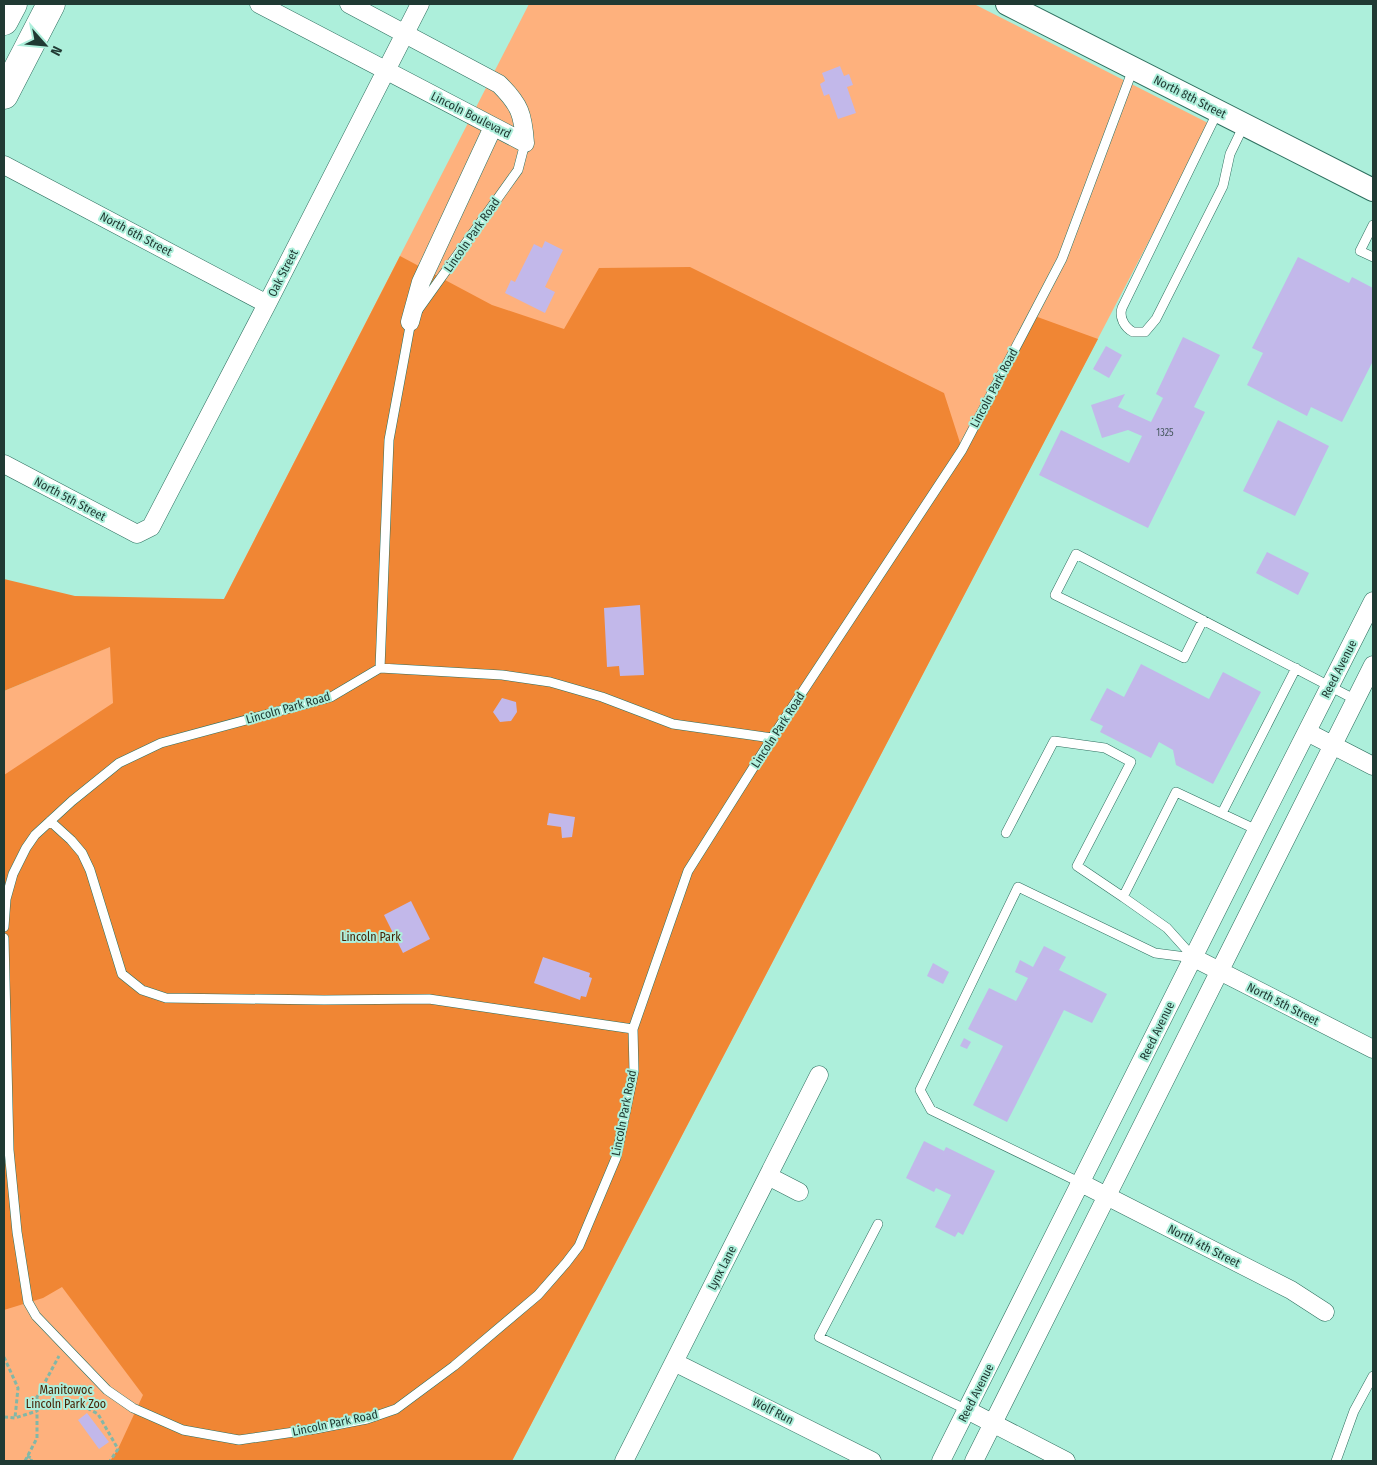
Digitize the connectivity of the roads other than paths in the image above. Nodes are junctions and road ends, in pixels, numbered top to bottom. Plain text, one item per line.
1 (13, 4) edge
2 (51, 4) edge
3 (259, 4) edge
4 (350, 4) edge
5 (420, 4) edge
6 (1007, 4) edge
7 (4, 21) edge
8 (405, 33) junction
9 (1133, 68) junction
10 (386, 71) junction
11 (4, 95) edge
12 (1219, 111) junction
13 (1245, 124) junction
14 (493, 126) junction
15 (525, 144) junction
16 (4, 165) edge
17 (1373, 190) edge
18 (1373, 226) edge
19 (1373, 257) edge
20 (268, 304) junction
21 (410, 322) junction
22 (4, 464) edge
23 (137, 534) joint
24 (1373, 601) edge
25 (1202, 620) junction
26 (1373, 665) edge
27 (380, 668) junction
28 (1296, 668) junction
29 (1330, 686) junction
30 (1356, 700) junction
31 (1307, 732) junction
32 (772, 738) junction
33 (1333, 745) junction
34 (1373, 766) edge
35 (1222, 813) junction
36 (50, 821) junction
37 (1257, 830) junction
38 (1006, 834) dead end
39 (1123, 897) junction
40 (4, 927) edge
41 (4, 938) edge
42 (1194, 958) junction
43 (1219, 971) junction
44 (633, 1029) junction
45 (1373, 1050) edge
46 (819, 1075) dead end
47 (768, 1176) junction
48 (1082, 1183) junction
49 (799, 1192) dead end
50 (1107, 1196) junction
51 (878, 1224) dead end
52 (1325, 1312) dead end
53 (674, 1362) junction
54 (1373, 1376) edge
55 (967, 1410) junction
56 (993, 1423) junction
57 (624, 1461) edge
58 (872, 1461) edge
59 (941, 1461) edge
60 (974, 1461) edge
61 (1066, 1461) edge
62 (1336, 1461) edge

1 - 7 main road
2 - 11 main road
3 - 10 street, Lincoln Boulevard
4 - 8 street, Lincoln Boulevard
5 - 8 street, Oak Street
6 - 9 street, North 8th Street
8 - 10 street, Oak Street
8 - 15 street, Lincoln Boulevard
9 - 12 street, North 8th Street
9 - 32 lane, Lincoln Park Road
10 - 14 street, Lincoln Boulevard
10 - 20 street, Oak Street
12 - 13 street, North 8th Street
12 - 13 lane
13 - 17 street, North 8th Street
14 - 15 street, Lincoln Boulevard
14 - 21 street, Lincoln Park Road
15 - 21 lane, Lincoln Park Road
16 - 20 street, North 6th Street
18 - 19 lane
20 - 23 street, Oak Street
21 - 27 lane, Lincoln Park Road
22 - 23 street, North 5th Street
24 - 29 street, Reed Avenue
25 - 25 lane
25 - 28 lane
26 - 30 street
27 - 32 lane
27 - 36 lane, Lincoln Park Road
28 - 29 lane
28 - 35 lane
29 - 30 lane
29 - 31 street, Reed Avenue
30 - 33 street
31 - 33 street
31 - 37 street, Reed Avenue
32 - 44 lane, Lincoln Park Road
33 - 34 street
33 - 43 street
35 - 37 lane
35 - 39 lane
36 - 40 lane, Lincoln Park Road
36 - 44 lane
37 - 42 street, Reed Avenue
38 - 39 lane
39 - 42 lane
41 - 44 lane, Lincoln Park Road
42 - 43 street, North 5th Street
42 - 48 street, Reed Avenue
42 - 48 lane
43 - 45 street, North 5th Street
43 - 50 street
46 - 47 street, Lynx Lane
47 - 49 street
47 - 53 street, Lynx Lane
48 - 50 street, North 4th Street
48 - 55 street, Reed Avenue
50 - 52 street, North 4th Street
50 - 56 street
51 - 55 lane
53 - 57 street, Lynx Lane
53 - 58 street, Wolf Run
54 - 62 lane
55 - 56 street
55 - 59 street, Reed Avenue
56 - 60 street
56 - 61 street

